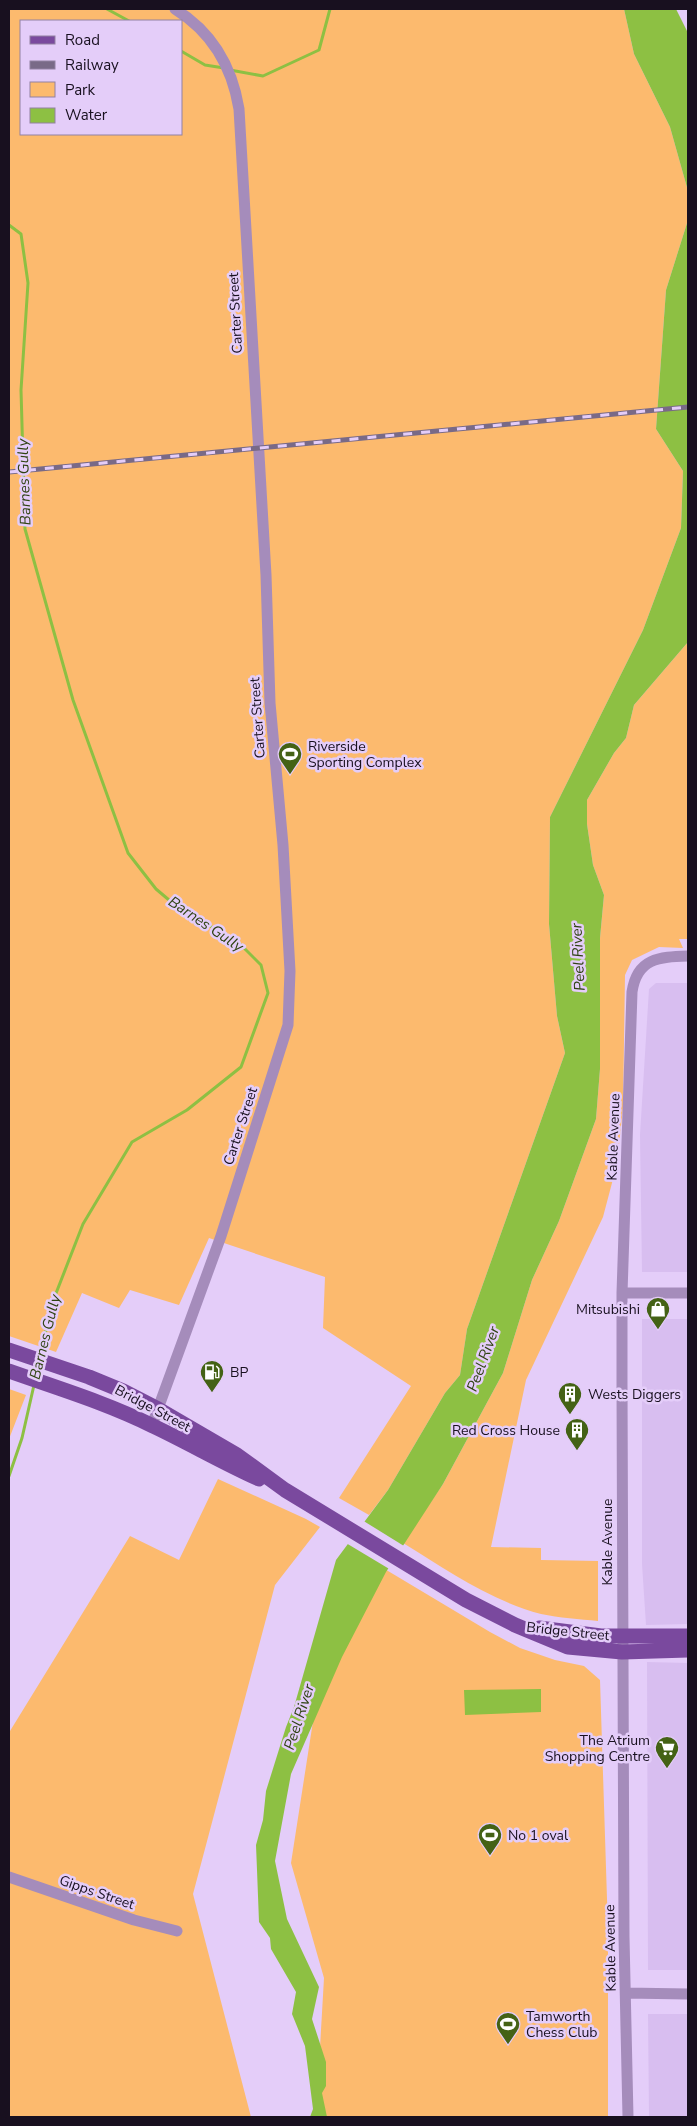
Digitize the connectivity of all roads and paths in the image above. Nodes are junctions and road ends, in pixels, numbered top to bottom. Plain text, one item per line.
1 (175, 9) edge
2 (688, 956) edge
3 (622, 1293) junction
4 (688, 1293) edge
5 (15, 1352) edge
6 (14, 1373) edge
7 (158, 1409) junction
8 (152, 1425) junction
9 (285, 1490) junction
10 (688, 1636) edge
11 (622, 1644) junction
12 (688, 1650) edge
13 (9, 1878) edge
14 (177, 1932) dead end
15 (626, 1993) junction
16 (688, 1994) edge
17 (628, 2117) edge

1 - 7 street, Carter Street
2 - 3 street, Kable Avenue
3 - 4 street
3 - 11 street, Kable Avenue
5 - 7 main road, Bridge Street
6 - 8 main road, Bridge Street
7 - 8 street, Carter Street
7 - 9 main road, Bridge Street
8 - 9 main road, Bridge Street
9 - 11 main road, Bridge Street
10 - 11 main road
11 - 12 main road
11 - 15 street, Kable Avenue
13 - 14 street, Gipps Street
15 - 16 street
15 - 17 street, Kable Avenue

